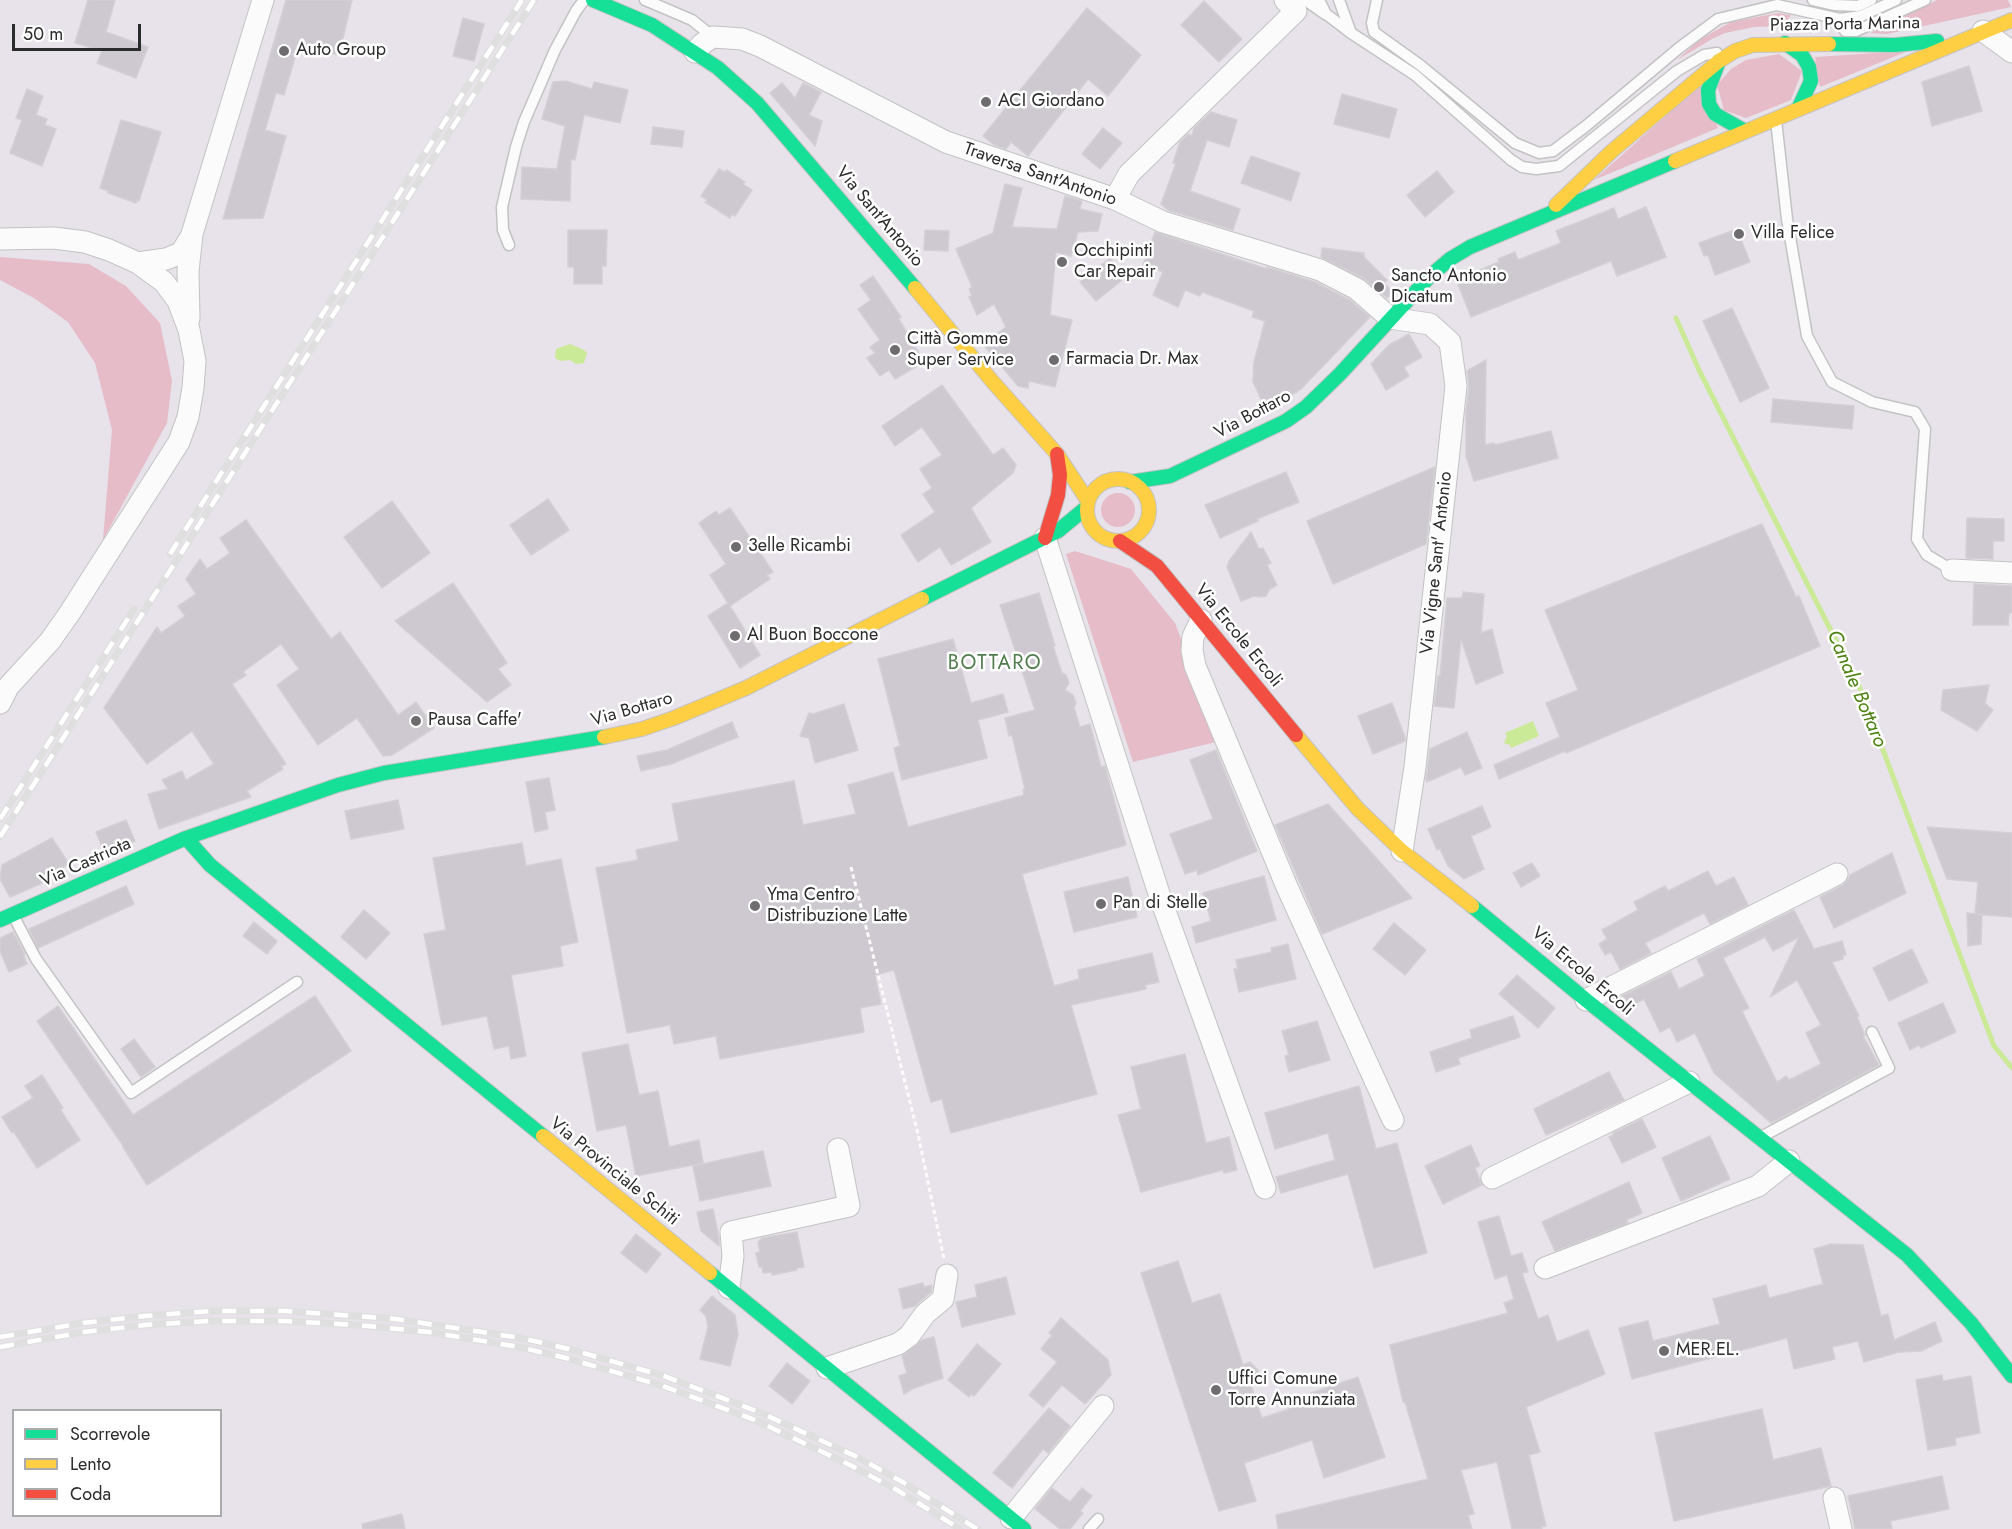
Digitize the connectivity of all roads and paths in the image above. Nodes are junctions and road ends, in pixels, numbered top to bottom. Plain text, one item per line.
1 (263, 0) edge
2 (584, 0) edge
3 (593, 0) edge
4 (645, 0) edge
5 (1285, 0) edge
6 (1305, 0) edge
7 (1320, 0) edge
8 (1339, 0) edge
9 (1377, 0) edge
10 (1813, 0) edge
11 (1871, 0) edge
12 (1896, 0) edge
13 (1925, 0) edge
14 (1326, 14) junction
15 (2012, 20) edge
16 (1837, 31) dead end
17 (1351, 33) junction
18 (1975, 35) junction
19 (713, 37) junction
20 (1782, 37) junction
21 (1735, 51) junction
22 (2012, 51) edge
23 (695, 52) junction
24 (1719, 61) junction
25 (1798, 109) junction
26 (1776, 118) junction
27 (1745, 131) junction
28 (1115, 199) junction
29 (1545, 215) junction
30 (192, 234) junction
31 (0, 239) edge
32 (509, 245) dead end
33 (138, 263) junction
34 (1390, 318) junction
35 (189, 330) junction
36 (1057, 454) junction
37 (1170, 476) junction
38 (1112, 480) junction
39 (1130, 482) junction
40 (1088, 504) junction
41 (1148, 512) junction
42 (1052, 535) junction
43 (1099, 535) junction
44 (1120, 541) junction
45 (1157, 566) junction
46 (1952, 570) joint
47 (2012, 573) edge
48 (1201, 620) junction
49 (3, 693) edge
50 (186, 838) junction
51 (1402, 851) junction
52 (851, 867) dead end
53 (1837, 874) dead end
54 (7, 917) edge
55 (297, 982) dead end
56 (1586, 1000) junction
57 (1872, 1032) dead end
58 (1689, 1082) junction
59 (1393, 1120) dead end
60 (1760, 1138) junction
61 (838, 1149) dead end
62 (1789, 1161) junction
63 (1491, 1178) dead end
64 (1265, 1188) dead end
65 (1545, 1268) dead end
66 (947, 1275) joint
67 (729, 1288) junction
68 (827, 1368) junction
69 (2012, 1376) edge
70 (1103, 1406) dead end
71 (1834, 1498) dead end
72 (1098, 1519) dead end
73 (1017, 1523) edge
74 (1089, 1529) edge
75 (1841, 1529) edge

1 - 30 street
2 - 32 lane
3 - 23 street, Via Sant'Antonio
4 - 19 lane
5 - 28 street
6 - 14 lane
7 - 14 lane
8 - 17 lane
9 - 12 lane
10 - 11 lane
13 - 16 lane
14 - 17 lane
15 - 18 street
17 - 21 lane
18 - 20 street, Piazza Porta Marina
18 - 22 street
18 - 25 street, Piazza Porta Marina
19 - 23 street
19 - 28 street, Traversa Sant'Antonio
20 - 21 street, Piazza Porta Marina
20 - 25 street
21 - 24 street, Piazza Porta Marina
23 - 36 street, Via Sant'Antonio
24 - 27 street
24 - 29 street, Piazza Porta Marina
25 - 26 street, Piazza Porta Marina
26 - 27 street, Piazza Porta Marina
26 - 46 lane
27 - 29 street, Piazza Porta Marina
28 - 34 street, Traversa Sant'Antonio
29 - 34 street, Via Bottaro
30 - 33 street
30 - 35 street
31 - 33 street
33 - 35 street
34 - 37 street, Via Bottaro
34 - 51 street, Via Vigne Sant' Antonio
35 - 49 street
36 - 38 street, Via Sant'Antonio
36 - 40 street, Via Sant'Antonio
36 - 42 street
37 - 39 street, Via Bottaro
37 - 41 street, Via Bottaro
38 - 39 street
38 - 40 street
39 - 41 street
40 - 42 street, Via Bottaro
40 - 43 street
41 - 44 street
41 - 45 street, Via Ercole Ercoli
42 - 43 street
42 - 50 street, Via Bottaro
42 - 64 street
43 - 44 street
44 - 45 street, Via Ercole Ercoli
45 - 48 street, Via Ercole Ercoli
46 - 47 street
48 - 51 street, Via Ercole Ercoli
48 - 59 street
50 - 54 street, Via Castriota
50 - 67 street, Via Provinciale Schiti
51 - 56 street, Via Ercole Ercoli
52 - 66 path
53 - 56 street
54 - 55 lane
56 - 58 street, Via Ercole Ercoli
57 - 60 lane
58 - 60 street, Via Ercole Ercoli
58 - 63 street
60 - 62 street, Via Ercole Ercoli
61 - 67 street
62 - 65 street
62 - 69 street, Via Ercole Ercoli
66 - 68 street
67 - 68 street, Via Provinciale Schiti
68 - 73 street, Via Provinciale Schiti
70 - 73 street
71 - 75 street
72 - 74 lane

